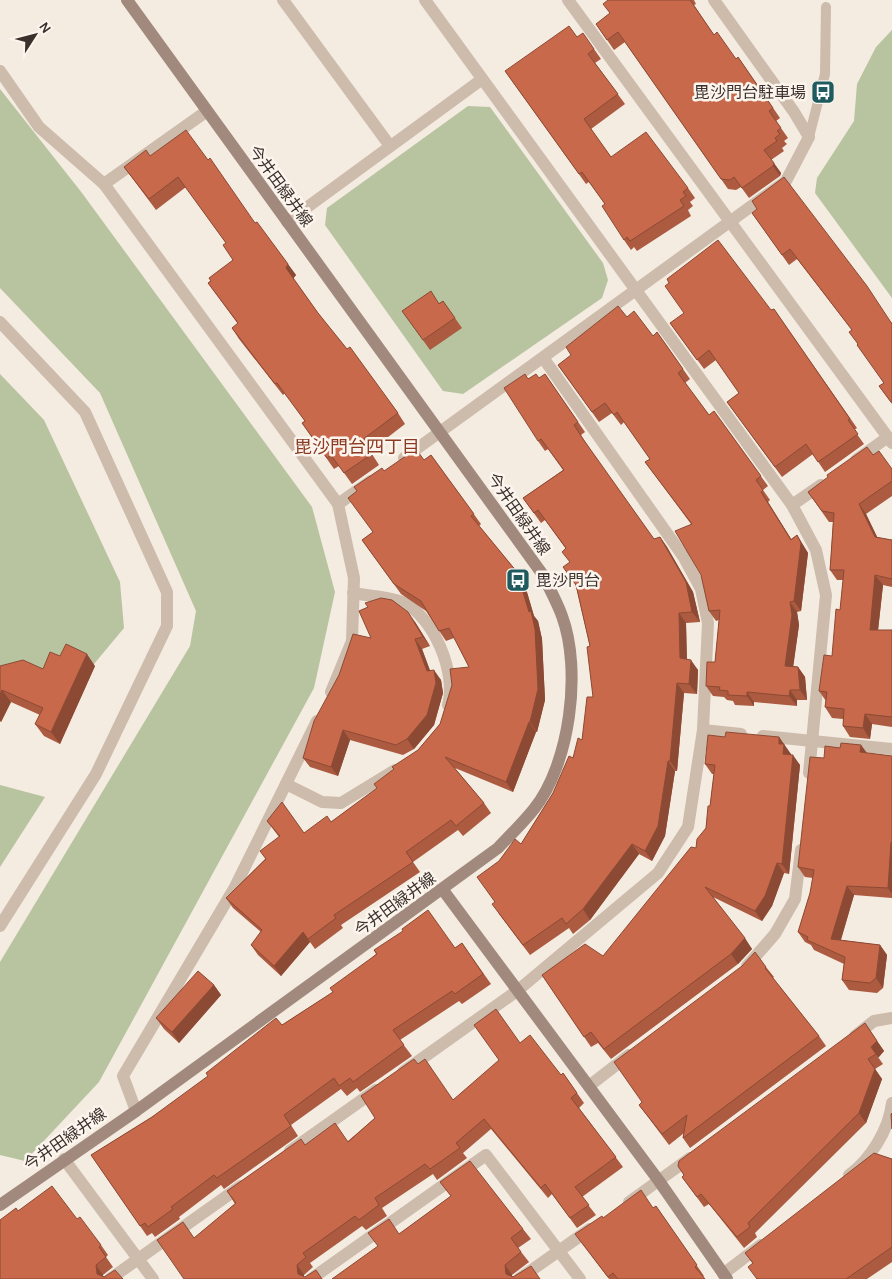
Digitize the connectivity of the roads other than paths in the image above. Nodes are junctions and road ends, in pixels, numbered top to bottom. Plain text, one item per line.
1 (127, 0) edge
2 (284, 0) edge
3 (425, 0) edge
4 (568, 0) edge
5 (714, 0) edge
6 (826, 7) dead end
7 (0, 71) edge
8 (481, 80) junction
9 (207, 111) junction
10 (809, 137) junction
11 (390, 146) junction
12 (104, 184) junction
13 (288, 222) junction
14 (729, 223) junction
15 (634, 291) junction
16 (0, 322) edge
17 (544, 359) junction
18 (441, 433) junction
19 (890, 440) edge
20 (394, 466) edge
21 (848, 466) edge
22 (378, 476) edge
23 (832, 477) edge
24 (338, 504) junction
25 (792, 505) junction
26 (353, 593) junction
27 (444, 720) edge
28 (703, 730) junction
29 (812, 741) junction
30 (892, 749) edge
31 (403, 765) edge
32 (286, 784) junction
33 (807, 790) edge
34 (802, 840) edge
35 (443, 890) junction
36 (0, 926) edge
37 (736, 975) edge
38 (517, 991) junction
39 (892, 1018) edge
40 (643, 1045) edge
41 (842, 1045) edge
42 (589, 1086) junction
43 (892, 1103) edge
44 (136, 1110) junction
45 (699, 1152) edge
46 (64, 1159) junction
47 (276, 1161) edge
48 (251, 1178) edge
49 (659, 1181) junction
50 (837, 1185) edge
51 (0, 1205) edge
52 (621, 1207) edge
53 (598, 1223) edge
54 (769, 1238) edge
55 (560, 1250) junction
56 (139, 1258) junction
57 (725, 1276) edge
58 (110, 1279) edge
59 (153, 1279) edge
60 (311, 1279) edge
61 (518, 1279) edge
62 (580, 1279) edge

1 - 9 main road, 今井田緑井線
2 - 11 street
3 - 8 street
4 - 14 street
5 - 10 street
6 - 10 lane
7 - 12 street
8 - 11 street
8 - 15 street
9 - 12 street
9 - 13 main road, 今井田緑井線
10 - 14 street
11 - 13 street
12 - 24 street
13 - 18 main road, 今井田緑井線
14 - 15 street
14 - 19 street
15 - 17 street
15 - 25 street
16 - 36 street
17 - 18 street
17 - 28 street
18 - 20 street
18 - 35 main road, 今井田緑井線
19 - 21 street
22 - 24 street
23 - 25 street
24 - 26 street
25 - 29 street
26 - 27 street
26 - 32 street
28 - 29 street
28 - 38 street
29 - 30 street
29 - 33 street
31 - 32 street
32 - 44 street
34 - 37 street
35 - 38 main road
35 - 44 main road, 今井田緑井線
38 - 42 main road
38 - 47 street
39 - 41 street
40 - 42 street
42 - 49 main road
43 - 50 street
44 - 46 main road, 今井田緑井線
45 - 49 street
46 - 51 main road, 今井田緑井線
46 - 56 street
48 - 56 street
49 - 52 street
49 - 57 main road
53 - 55 street
54 - 57 street
55 - 60 street
55 - 61 street
55 - 62 street
56 - 58 street
56 - 59 street

